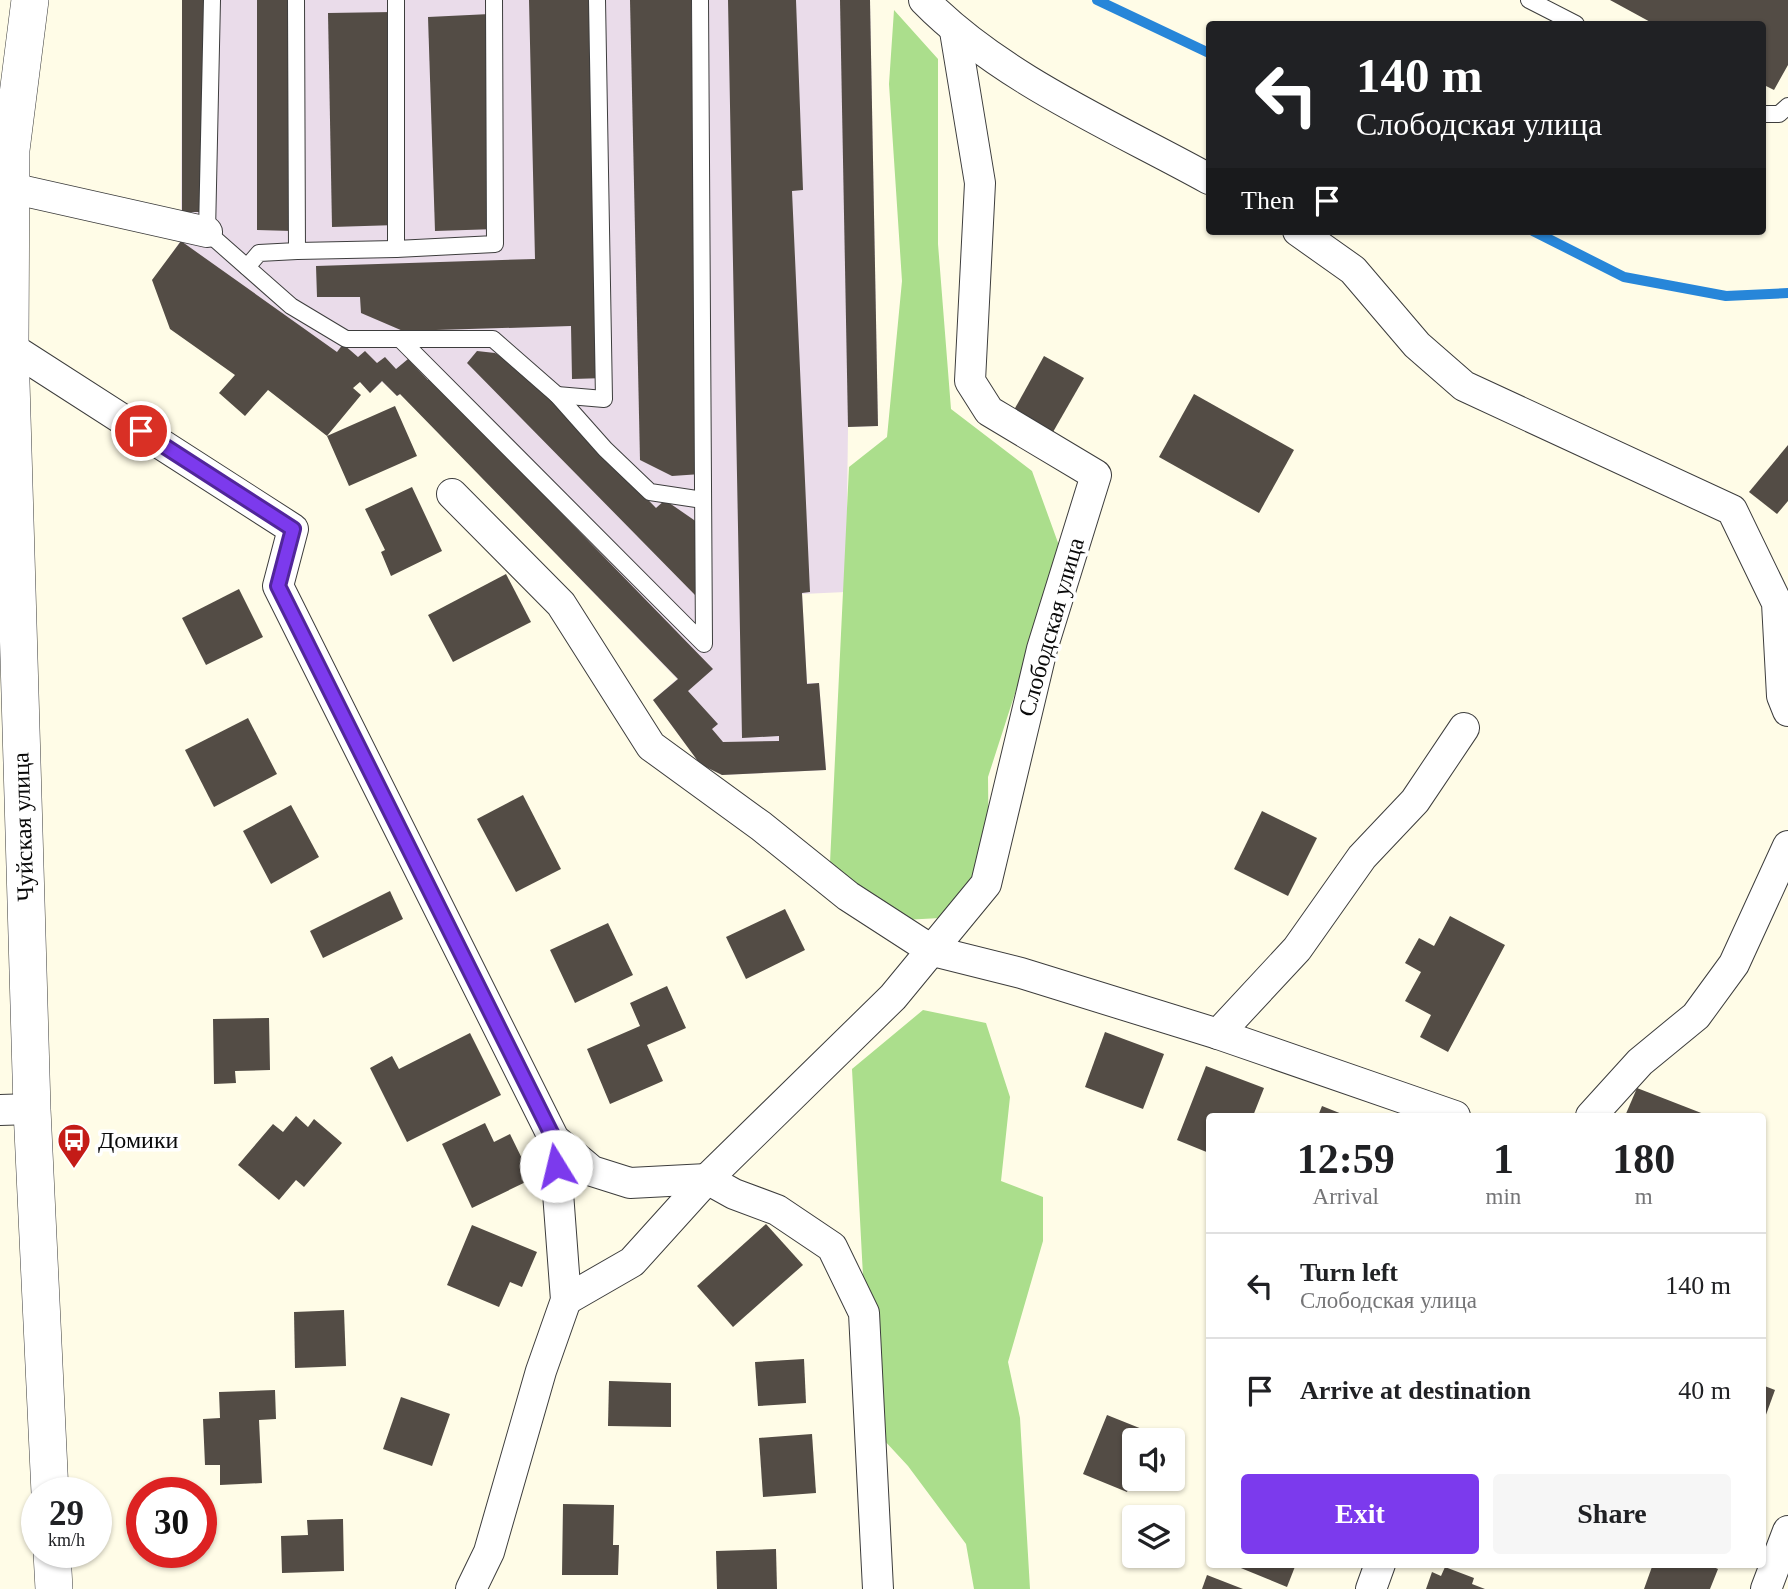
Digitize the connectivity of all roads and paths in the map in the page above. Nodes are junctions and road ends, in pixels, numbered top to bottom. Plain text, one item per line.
1 (30, 0) edge
2 (212, 0) edge
3 (296, 0) edge
4 (396, 0) edge
5 (494, 0) edge
6 (597, 0) edge
7 (699, 0) edge
8 (925, 0) edge
9 (1529, 0) edge
10 (1570, 21) edge
11 (955, 31) junction
12 (1788, 106) edge
13 (1766, 114) edge
14 (1206, 177) edge
15 (11, 188) junction
16 (207, 232) junction
17 (1304, 235) edge
18 (396, 249) junction
19 (297, 251) junction
20 (247, 267) junction
21 (400, 339) junction
22 (10, 347) junction
23 (557, 395) junction
24 (452, 494) dead end
25 (703, 500) junction
26 (9, 586) edge
27 (1788, 711) edge
28 (1464, 729) dead end
29 (1788, 846) edge
30 (933, 951) junction
31 (1218, 1034) junction
32 (16, 1110) edge
33 (1446, 1113) edge
34 (1594, 1113) edge
35 (554, 1139) junction
36 (707, 1179) junction
37 (566, 1300) junction
38 (49, 1477) edge
39 (1788, 1531) edge
40 (53, 1568) edge
41 (1379, 1568) edge
42 (54, 1589) edge
43 (471, 1589) edge
44 (878, 1589) edge
45 (1371, 1589) edge
46 (1766, 1589) edge

1 - 15 street, Чуйская улица
2 - 16 lane
3 - 19 lane
4 - 18 lane
5 - 18 lane
6 - 23 lane
7 - 25 lane
8 - 11 street
9 - 10 lane
11 - 14 street
11 - 30 street, Слободская улица
12 - 13 lane
15 - 16 street
15 - 22 street, Чуйская улица
16 - 20 lane
17 - 27 street
18 - 19 lane
19 - 20 lane
20 - 21 lane
21 - 23 lane
21 - 25 lane
22 - 26 street, Чуйская улица
22 - 35 street
23 - 25 lane
24 - 30 street
26 - 32 street, Чуйская улица
28 - 31 street
29 - 34 street
30 - 31 street
30 - 36 street, Слободская улица
31 - 33 street
32 - 38 street, Чуйская улица
35 - 36 street
35 - 37 street
36 - 37 street, Слободская улица
36 - 44 street
37 - 43 street
39 - 46 street
40 - 42 street
41 - 45 street

